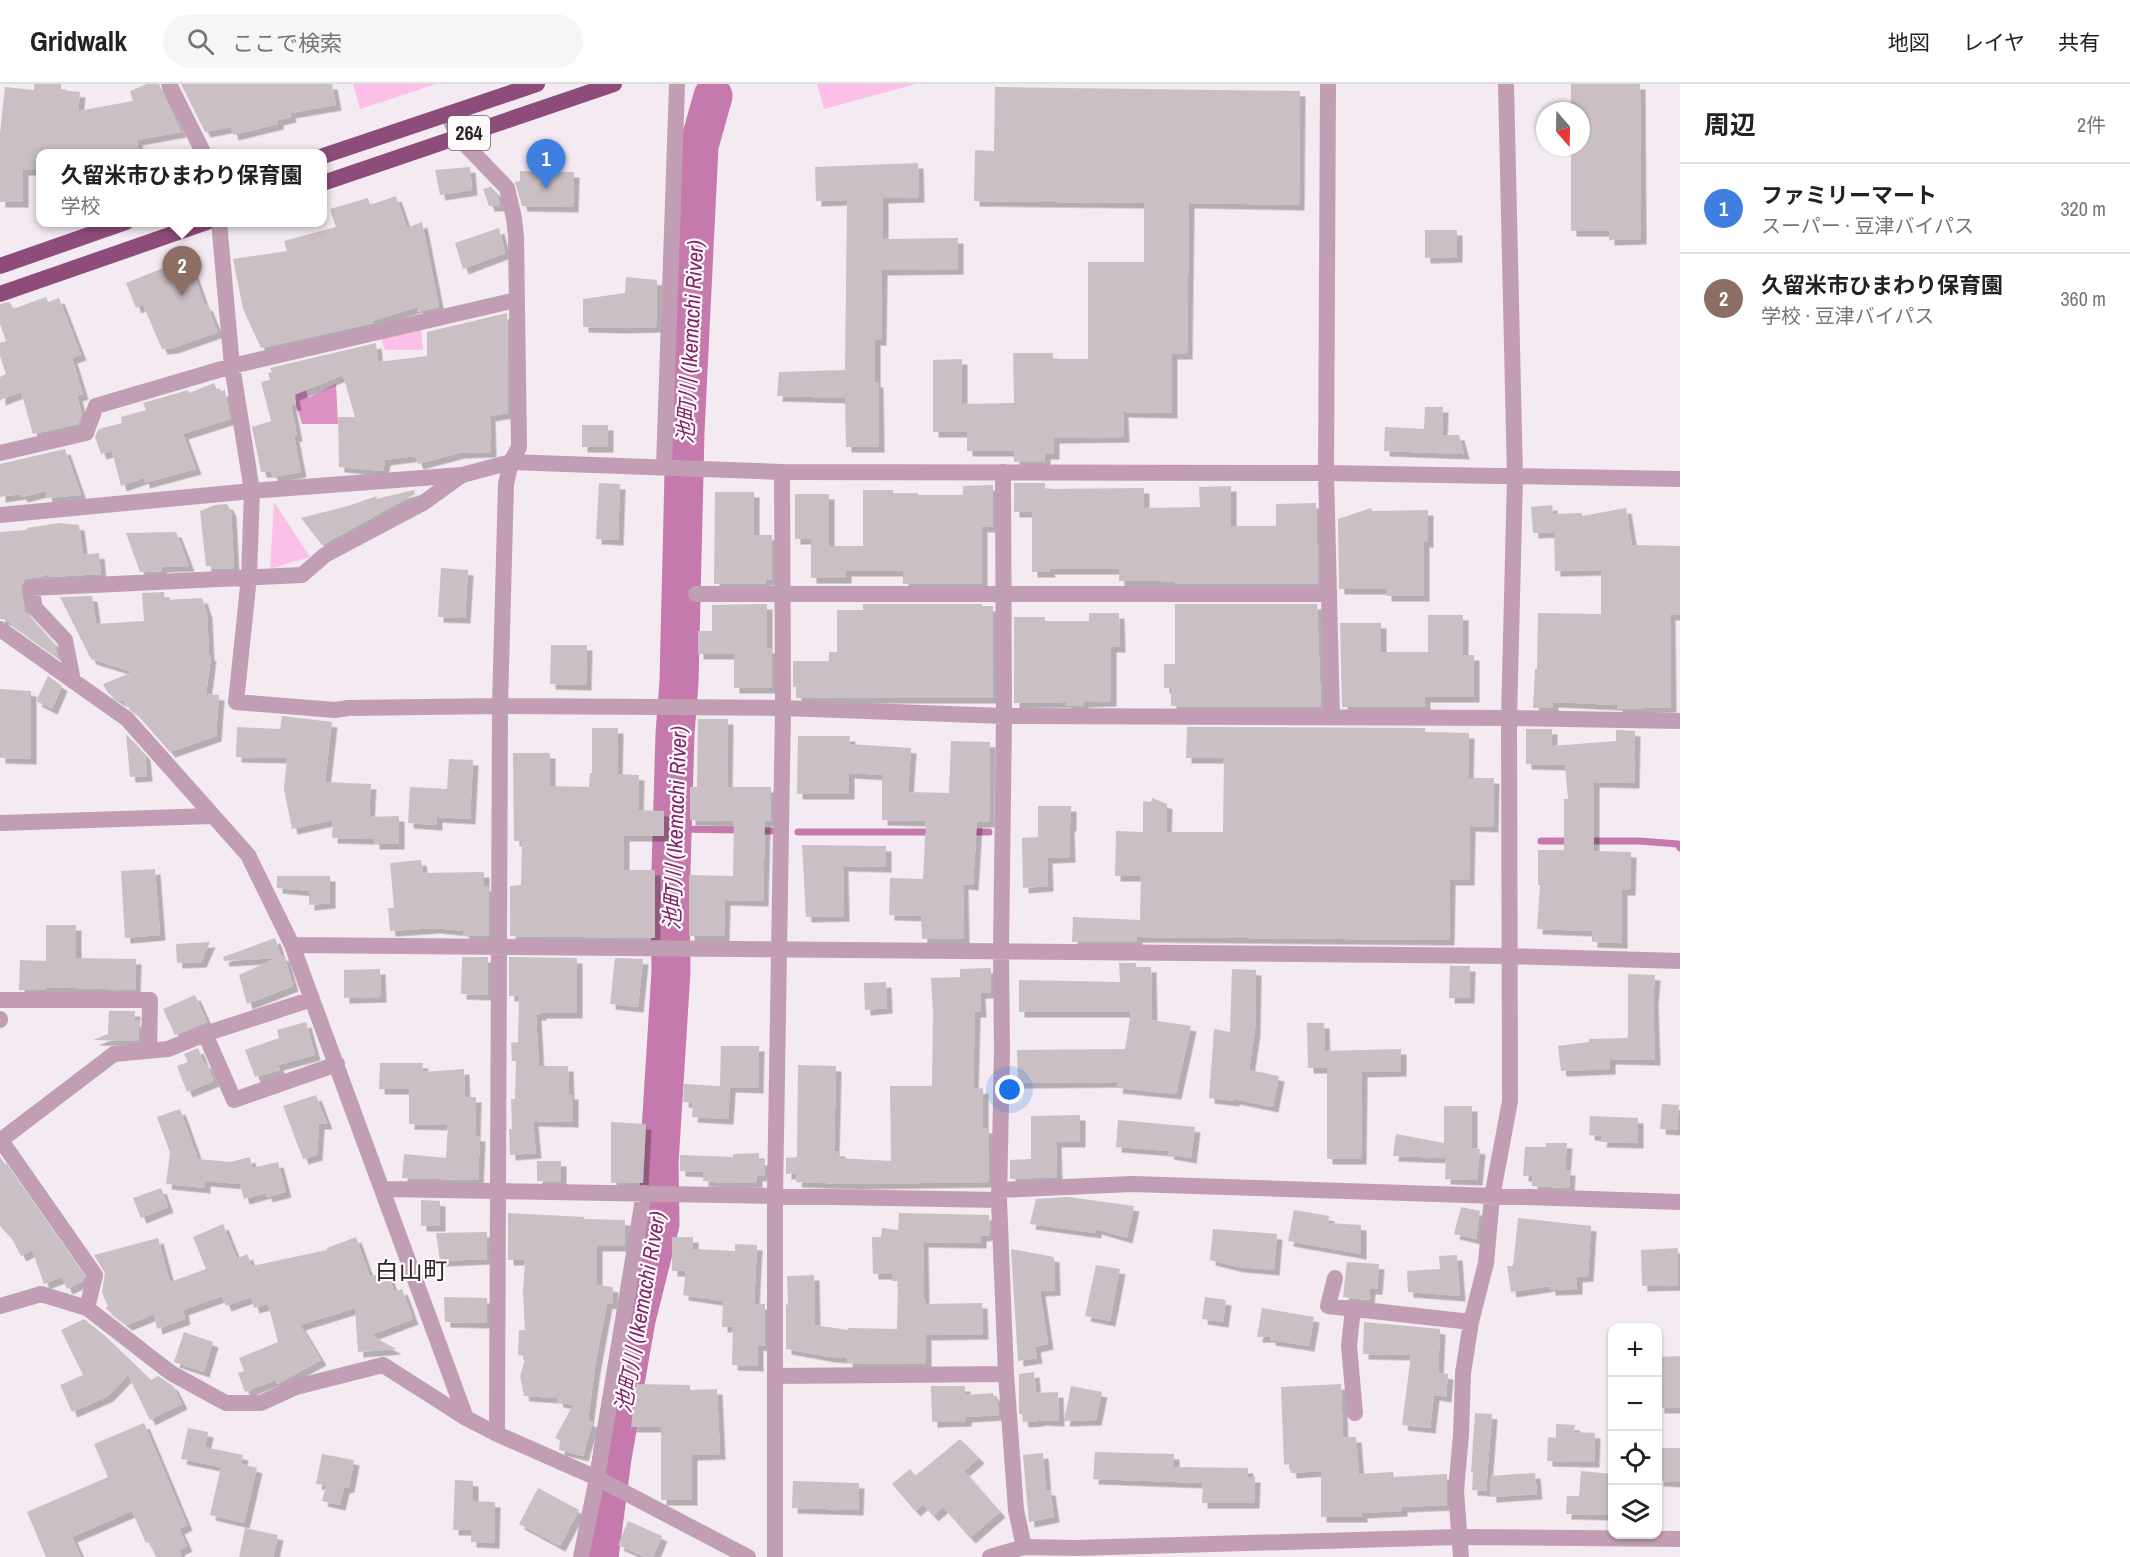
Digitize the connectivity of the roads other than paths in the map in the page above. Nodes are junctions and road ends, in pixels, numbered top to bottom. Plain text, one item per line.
1 (170, 84) edge
2 (537, 84) edge
3 (614, 84) edge
4 (677, 84) edge
5 (1328, 84) edge
6 (1506, 84) edge
7 (448, 114) junction
8 (458, 137) junction
9 (202, 149) edge
10 (327, 155) edge
11 (327, 182) edge
12 (112, 227) edge
13 (193, 227) edge
14 (219, 227) edge
15 (0, 266) edge
16 (0, 294) edge
17 (516, 300) junction
18 (232, 366) junction
19 (0, 453) edge
20 (511, 462) junction
21 (664, 467) junction
22 (783, 472) junction
23 (1003, 472) junction
24 (1326, 473) junction
25 (462, 475) junction
26 (1515, 477) junction
27 (1680, 478) edge
28 (252, 491) junction
29 (0, 515) edge
30 (249, 577) junction
31 (696, 594) dead end
32 (1329, 594) junction
33 (783, 595) junction
34 (1004, 595) junction
35 (0, 629) edge
36 (73, 681) junction
37 (500, 706) junction
38 (783, 708) junction
39 (1004, 716) junction
40 (1332, 717) junction
41 (1509, 718) junction
42 (1680, 721) edge
43 (211, 816) junction
44 (0, 823) edge
45 (292, 945) junction
46 (499, 946) junction
47 (780, 949) junction
48 (1000, 952) junction
49 (1509, 956) junction
50 (1680, 961) edge
51 (312, 999) junction
52 (0, 1000) edge
53 (205, 1034) junction
54 (149, 1051) junction
55 (337, 1064) junction
56 (0, 1139) edge
57 (383, 1188) junction
58 (497, 1192) junction
59 (644, 1193) junction
60 (999, 1195) junction
61 (775, 1197) junction
62 (1492, 1197) junction
63 (1680, 1202) edge
64 (1335, 1278) dead end
65 (0, 1305) edge
66 (87, 1308) junction
67 (1353, 1309) junction
68 (1471, 1322) junction
69 (1006, 1374) junction
70 (775, 1376) junction
71 (1355, 1413) dead end
72 (466, 1418) junction
73 (497, 1434) junction
74 (597, 1478) junction
75 (1459, 1537) junction
76 (1680, 1539) edge
77 (1024, 1547) junction
78 (581, 1557) edge
79 (748, 1557) edge
80 (775, 1557) edge
81 (990, 1557) edge
82 (1461, 1557) edge

1 - 9 street
2 - 7 highway, 264
3 - 8 highway, 264
4 - 21 street
5 - 24 street
6 - 26 street
7 - 8 street
7 - 10 highway, 264
8 - 11 highway, 264
8 - 17 street
12 - 15 highway
13 - 16 highway
14 - 18 street
17 - 18 street
17 - 20 street
18 - 19 street
18 - 28 street
20 - 21 street
20 - 25 street
20 - 37 street
21 - 22 street
22 - 23 street
22 - 33 street
23 - 24 street
23 - 34 street
24 - 26 street
24 - 32 street
25 - 28 street
25 - 30 street
26 - 27 street
26 - 41 street
28 - 29 street
28 - 30 street
30 - 36 street
30 - 37 street
31 - 33 street
32 - 34 street
32 - 40 street
33 - 34 street
33 - 38 street
34 - 39 street
35 - 36 street
36 - 43 street
37 - 38 street
37 - 46 street
38 - 39 street
38 - 47 street
39 - 40 street
39 - 48 street
40 - 41 street
41 - 42 street
41 - 49 street
43 - 44 street
43 - 45 street
45 - 46 street
45 - 51 street
46 - 47 street
46 - 58 street
47 - 48 street
47 - 61 street
48 - 49 street
48 - 60 street
49 - 50 street
49 - 62 street
51 - 53 street
51 - 55 street
52 - 54 street
53 - 54 street
53 - 55 street
54 - 56 street
55 - 57 street
56 - 66 street
57 - 58 street
57 - 72 street
58 - 59 street
58 - 73 street
59 - 61 street
59 - 74 street
60 - 61 street
60 - 62 street
60 - 69 street
61 - 70 street
62 - 63 street
62 - 68 street
64 - 67 street
65 - 66 street
66 - 72 street
67 - 68 street
67 - 71 street
68 - 75 street
69 - 70 street
69 - 77 street
70 - 80 street
72 - 73 street
73 - 74 street
74 - 78 street
74 - 79 street
75 - 76 street
75 - 77 street
75 - 82 street
77 - 81 street

